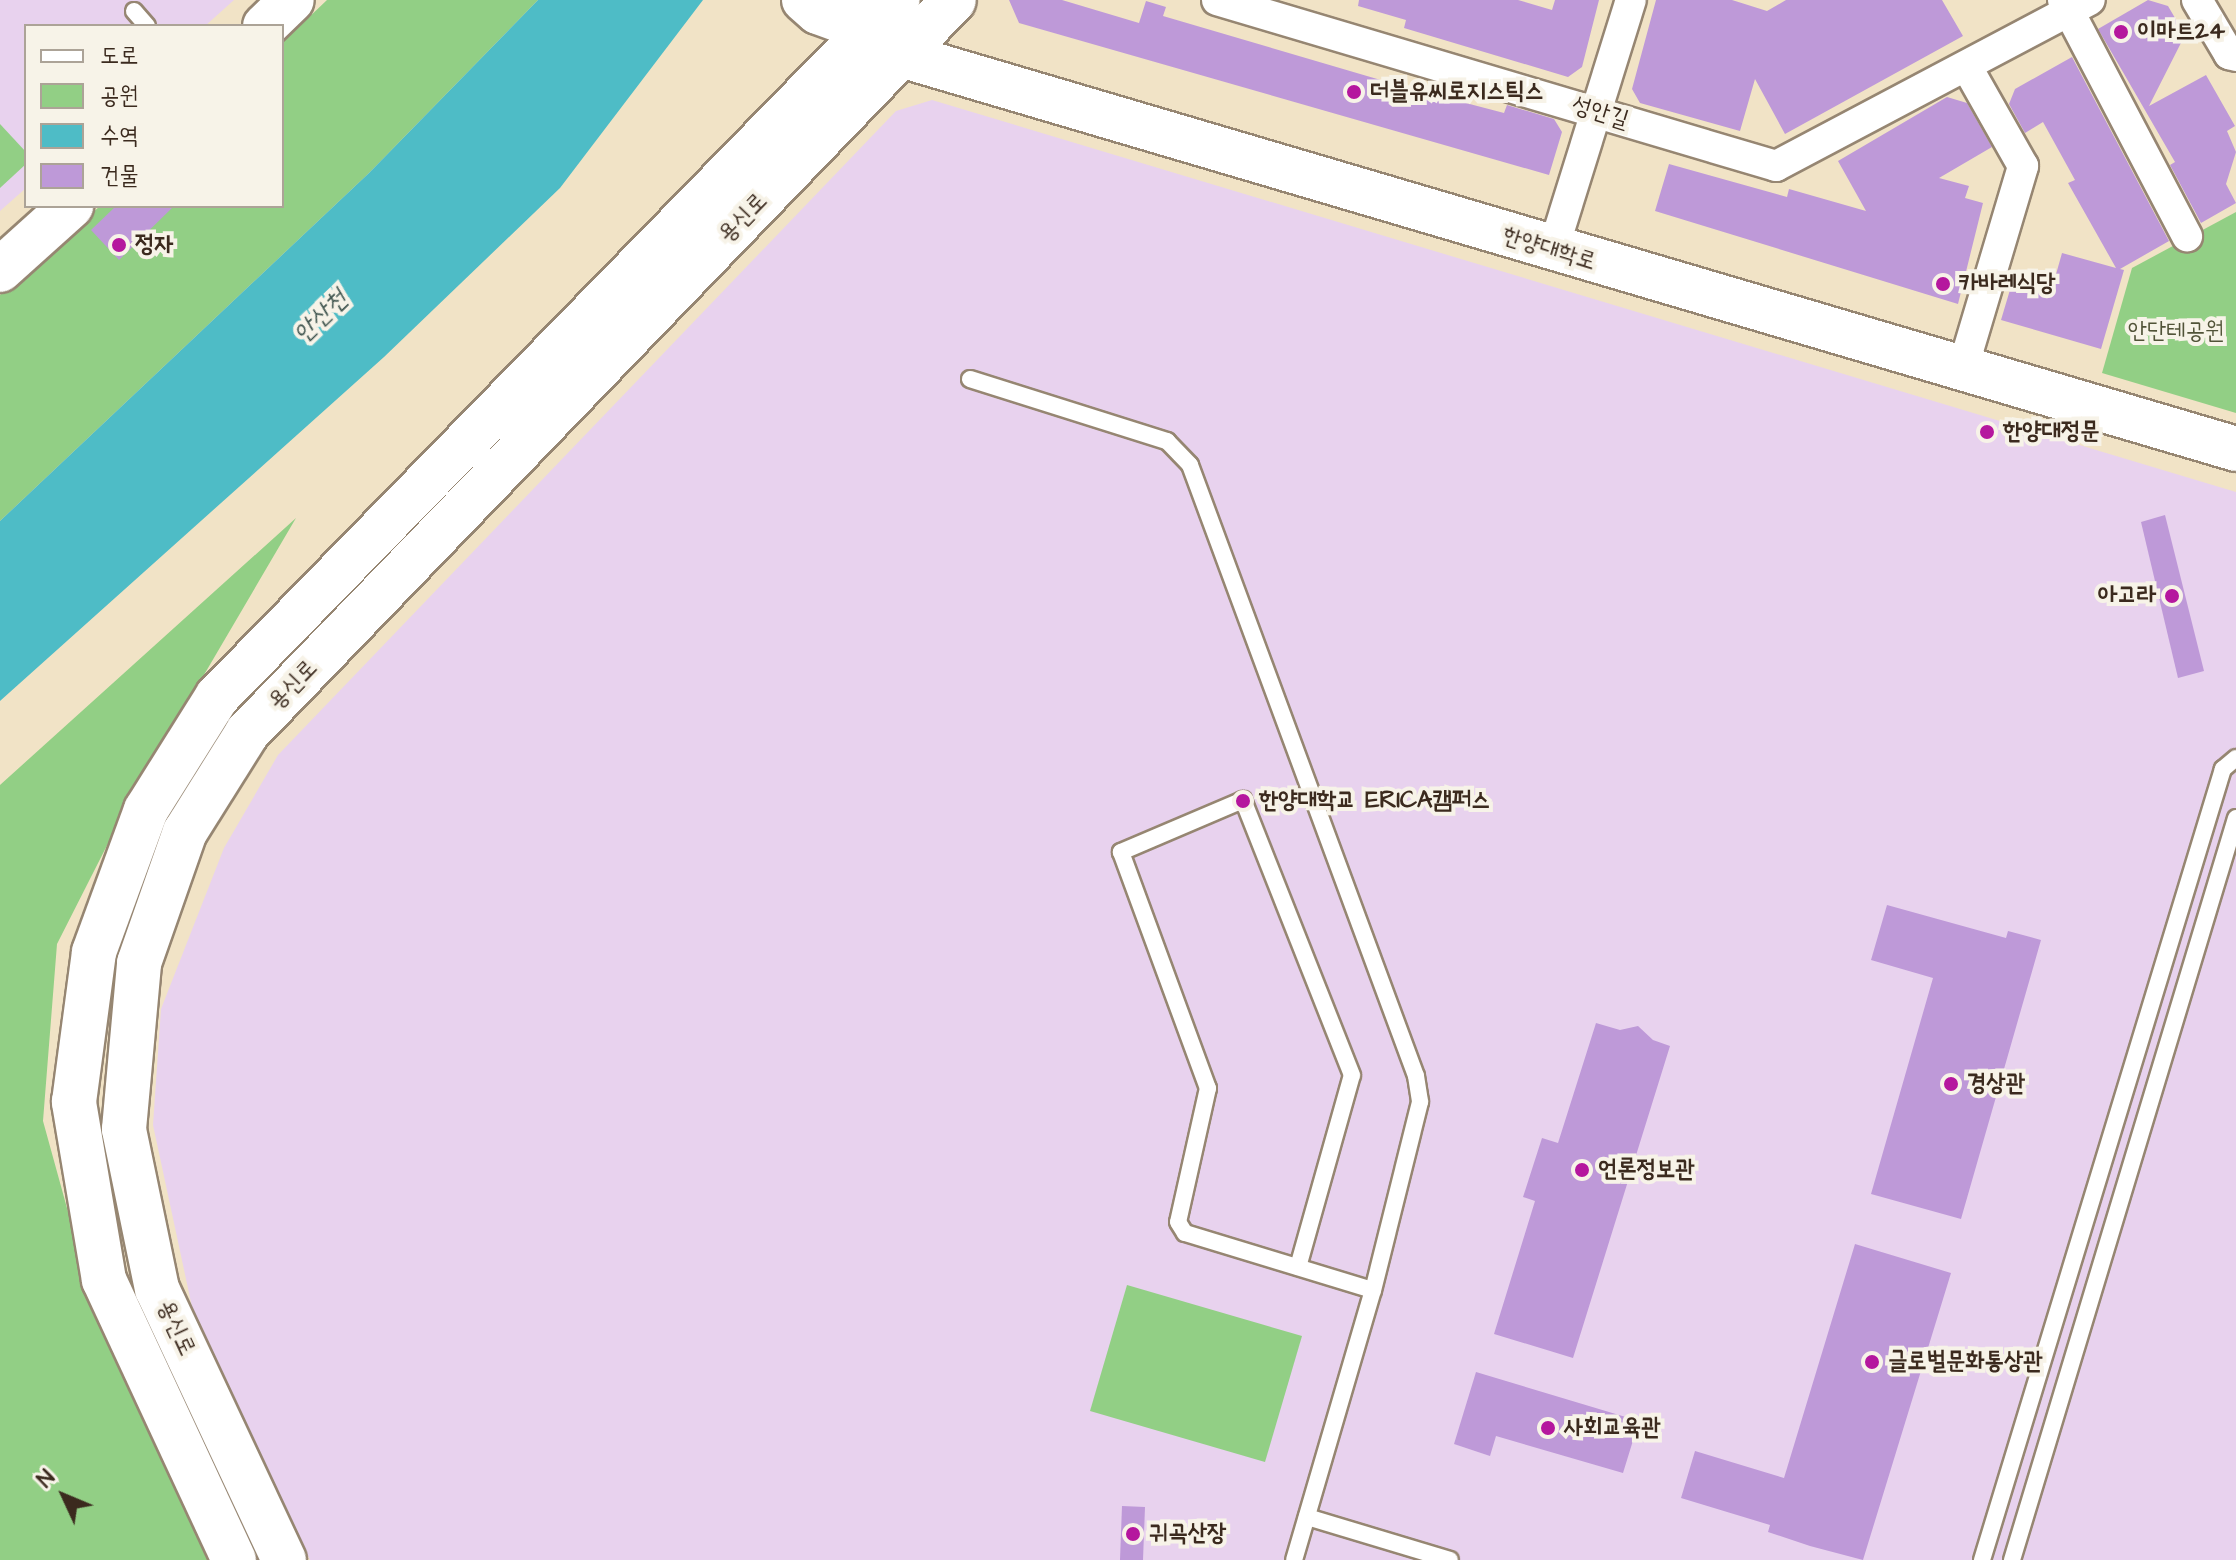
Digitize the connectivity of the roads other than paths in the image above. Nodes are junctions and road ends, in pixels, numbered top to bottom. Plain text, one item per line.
1 (260, 0) edge
2 (292, 0) edge
3 (804, 0) edge
4 (954, 0) edge
5 (1217, 0) edge
6 (1631, 0) edge
7 (2197, 0) edge
8 (2074, 4) edge
9 (134, 11) dead end
10 (878, 21) edge
11 (145, 24) edge
12 (235, 24) edge
13 (267, 24) edge
14 (2236, 56) edge
15 (1967, 67) junction
16 (1596, 112) junction
17 (33, 208) edge
18 (69, 208) edge
19 (2187, 236) dead end
20 (0, 237) edge
21 (1553, 250) junction
22 (0, 270) edge
23 (1962, 371) junction
24 (970, 379) dead end
25 (2236, 449) edge
26 (2236, 758) edge
27 (2236, 818) edge
28 (1298, 1267) junction
29 (1373, 1290) junction
30 (1307, 1517) junction
31 (234, 1560) edge
32 (284, 1560) edge
33 (1294, 1560) edge
34 (1450, 1560) edge
35 (1982, 1560) edge
36 (2012, 1560) edge

1 - 12 main road
2 - 13 main road
3 - 10 main road, 한양대학로
4 - 10 main road, 용신로
5 - 16 street, 성안길
6 - 16 street
7 - 14 street
8 - 15 street, 성안길
8 - 19 street, 성안길
9 - 11 lane
10 - 21 main road, 한양대학로
10 - 31 main road, 용신로
10 - 32 main road, 용신로
15 - 16 street, 성안길
15 - 23 street
16 - 21 street
17 - 20 main road
18 - 22 main road
21 - 23 main road, 한양대학로
23 - 25 main road, 한양대학로
24 - 29 lane
26 - 35 lane
27 - 36 lane
28 - 28 lane
28 - 29 lane
29 - 30 lane
30 - 33 lane
30 - 34 lane

